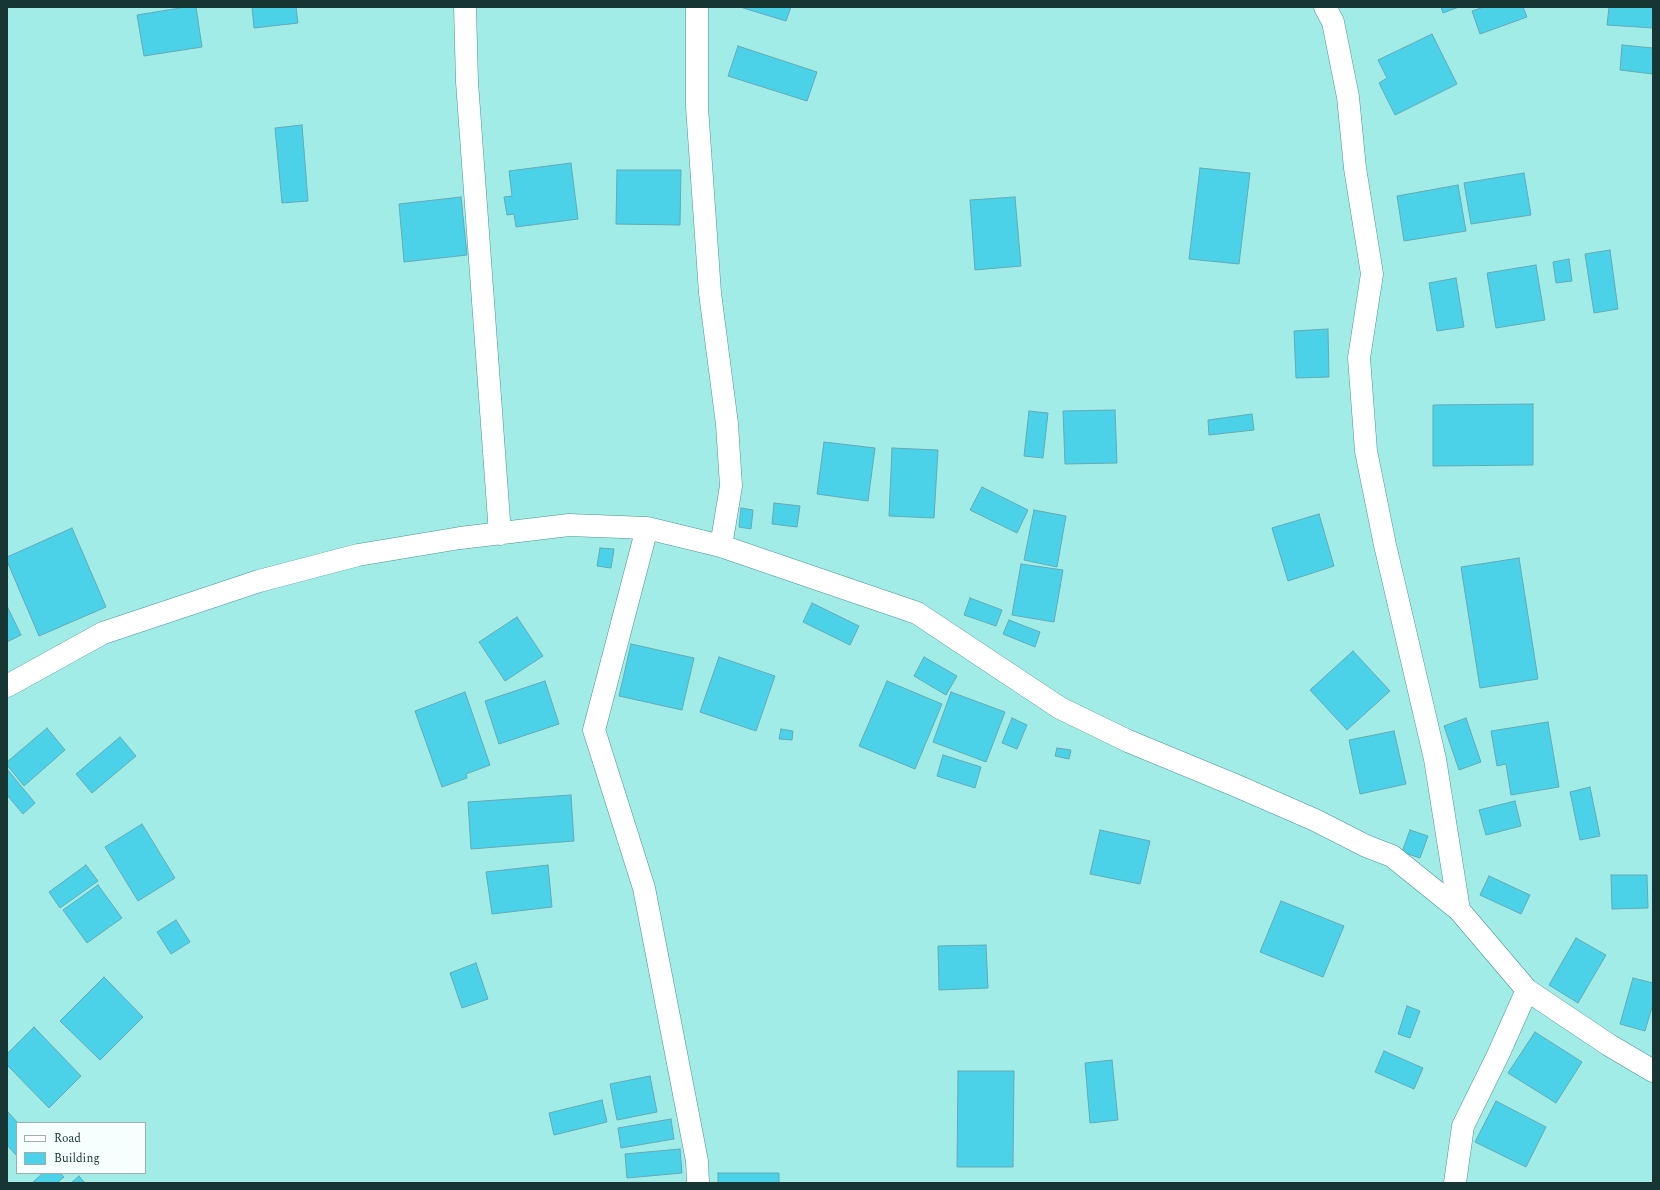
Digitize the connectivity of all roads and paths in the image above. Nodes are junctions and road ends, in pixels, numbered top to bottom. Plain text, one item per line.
1 (465, 7) edge
2 (697, 7) edge
3 (1325, 7) edge
4 (647, 528) junction
5 (500, 534) junction
6 (721, 546) junction
7 (7, 686) edge
8 (1459, 910) junction
9 (1527, 990) junction
10 (1653, 1071) edge
11 (698, 1183) edge
12 (1455, 1183) edge

1 - 5 street
2 - 6 street
3 - 8 street
4 - 5 street
4 - 6 street
4 - 11 street
5 - 7 street
6 - 8 street
8 - 9 street
9 - 10 street
9 - 12 street

